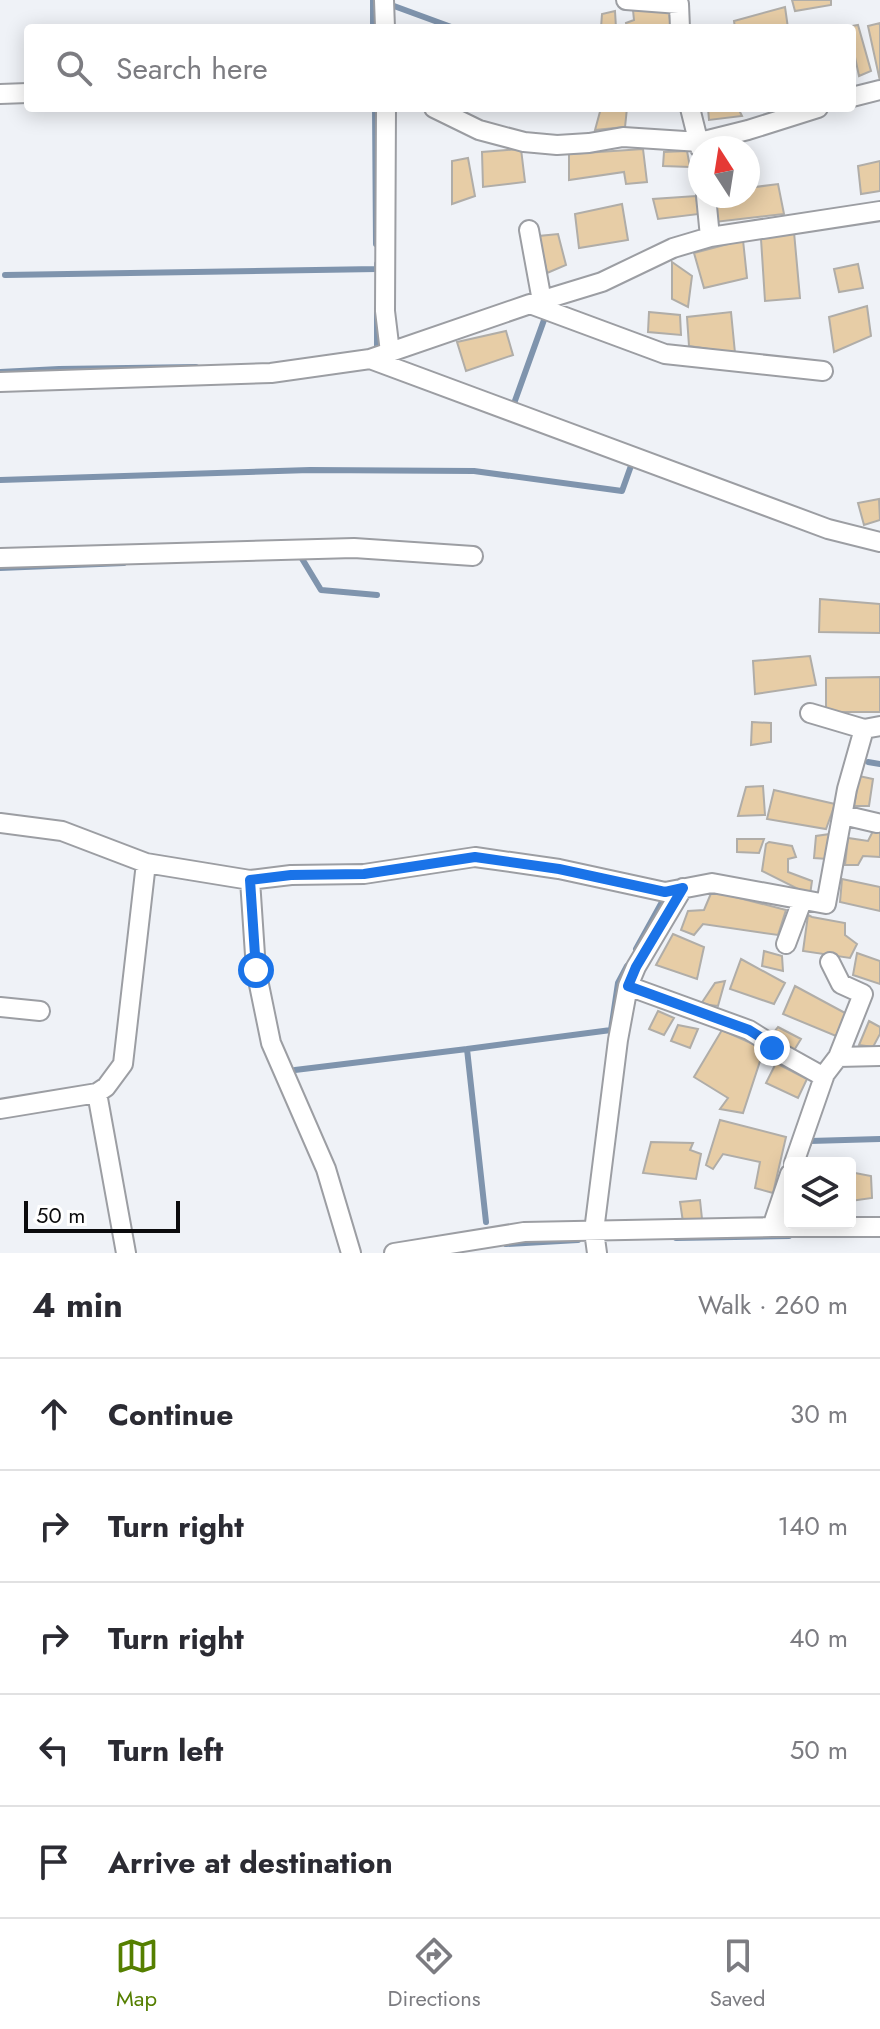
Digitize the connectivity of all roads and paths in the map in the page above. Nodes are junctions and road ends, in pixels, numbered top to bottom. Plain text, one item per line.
1 (384, 0) edge
2 (626, 0) edge
3 (385, 24) edge
4 (680, 24) edge
5 (880, 90) edge
6 (24, 93) edge
7 (0, 94) edge
8 (856, 96) edge
9 (386, 112) edge
10 (442, 112) edge
11 (691, 112) edge
12 (805, 112) edge
13 (698, 136) edge
14 (729, 136) edge
15 (688, 144) edge
16 (707, 208) edge
17 (880, 211) edge
18 (529, 230) dead end
19 (710, 237) junction
20 (536, 302) junction
21 (390, 352) junction
22 (370, 359) junction
23 (823, 371) dead end
24 (0, 382) edge
25 (880, 542) edge
26 (473, 556) dead end
27 (0, 558) edge
28 (810, 713) dead end
29 (872, 728) edge
30 (843, 815) junction
31 (0, 823) edge
32 (877, 823) dead end
33 (146, 863) junction
34 (250, 880) junction
35 (683, 888) junction
36 (802, 901) junction
37 (786, 944) dead end
38 (830, 962) dead end
39 (628, 986) junction
40 (0, 1007) edge
41 (40, 1011) dead end
42 (880, 1056) edge
43 (838, 1057) junction
44 (824, 1077) junction
45 (97, 1093) junction
46 (0, 1109) edge
47 (796, 1157) edge
48 (784, 1192) edge
49 (772, 1227) junction
50 (880, 1227) edge
51 (594, 1231) junction
52 (126, 1253) edge
53 (351, 1253) edge
54 (394, 1253) edge
55 (597, 1253) edge

1 - 3 street
2 - 4 street
5 - 8 street
6 - 7 street
9 - 21 street
10 - 15 street
11 - 13 street
12 - 14 street
16 - 19 street
17 - 19 street
18 - 20 street
19 - 20 street
20 - 21 street
20 - 23 street
21 - 22 street
22 - 24 street
22 - 25 street
26 - 27 street
28 - 29 street
29 - 30 street
30 - 32 street
30 - 36 street
31 - 33 street
33 - 34 street
33 - 45 street
34 - 35 street
34 - 53 street
35 - 36 street
35 - 39 street
36 - 37 street
38 - 43 street
39 - 44 street
39 - 51 street
40 - 41 street
42 - 43 street
43 - 44 street
44 - 47 street
45 - 46 street
45 - 52 street
48 - 49 street
49 - 50 street
49 - 51 street
51 - 54 street
51 - 55 street

